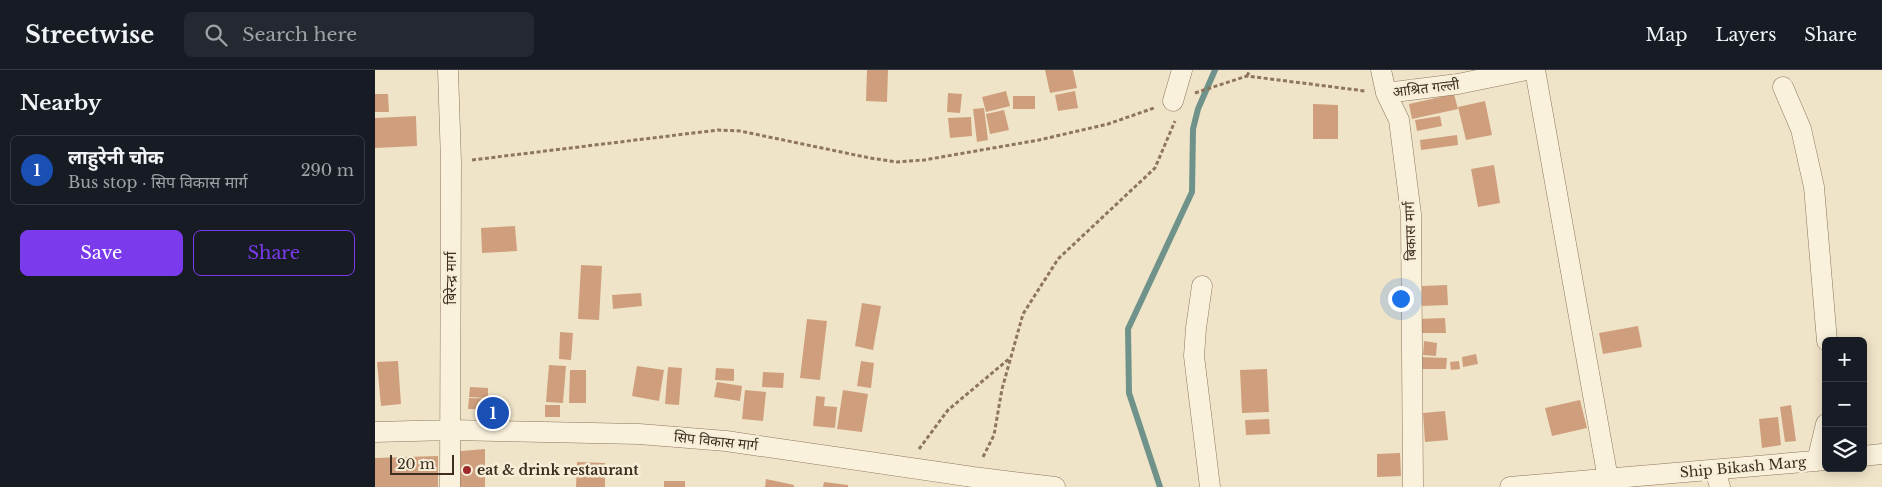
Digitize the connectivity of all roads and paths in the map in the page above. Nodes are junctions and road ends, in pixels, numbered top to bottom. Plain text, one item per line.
1 (448, 70) edge
2 (1182, 70) edge
3 (1250, 70) edge
4 (1381, 70) edge
5 (1526, 70) edge
6 (1535, 70) edge
7 (1247, 76) junction
8 (1783, 87) dead end
9 (1386, 93) junction
10 (1175, 108) junction
11 (451, 162) junction
12 (1203, 286) dead end
13 (1827, 337) edge
14 (1011, 357) junction
15 (1826, 427) edge
16 (451, 430) junction
17 (375, 432) edge
18 (1882, 454) edge
19 (1867, 456) edge
20 (1821, 460) edge
21 (905, 467) junction
22 (973, 477) junction
23 (1718, 478) edge
24 (1608, 479) junction
25 (450, 487) edge
26 (1055, 487) edge
27 (1210, 487) edge
28 (1413, 487) edge
29 (1510, 487) edge

1 - 11 street, बिरेन्द्र मार्ग
2 - 10 street
3 - 7 path
4 - 9 street, बिकास मार्ग
5 - 9 street, आश्रित गल्ली
6 - 24 street
7 - 9 path
7 - 10 path
8 - 13 street
9 - 28 street, बिकास मार्ग
10 - 11 path
10 - 14 path
11 - 16 street, बिरेन्द्र मार्ग
12 - 27 street
14 - 21 path
14 - 22 path
15 - 20 street
16 - 17 street, सिप विकास मार्ग
16 - 21 street, सिप विकास मार्ग
16 - 25 street, बिरेन्द्र मार्ग
18 - 19 street
20 - 23 street, Ship Bikash Marg
21 - 22 street, सिप विकास मार्ग
22 - 26 street, सिप विकास मार्ग
23 - 24 street, Ship Bikash Marg
24 - 29 street, Ship Bikash Marg

